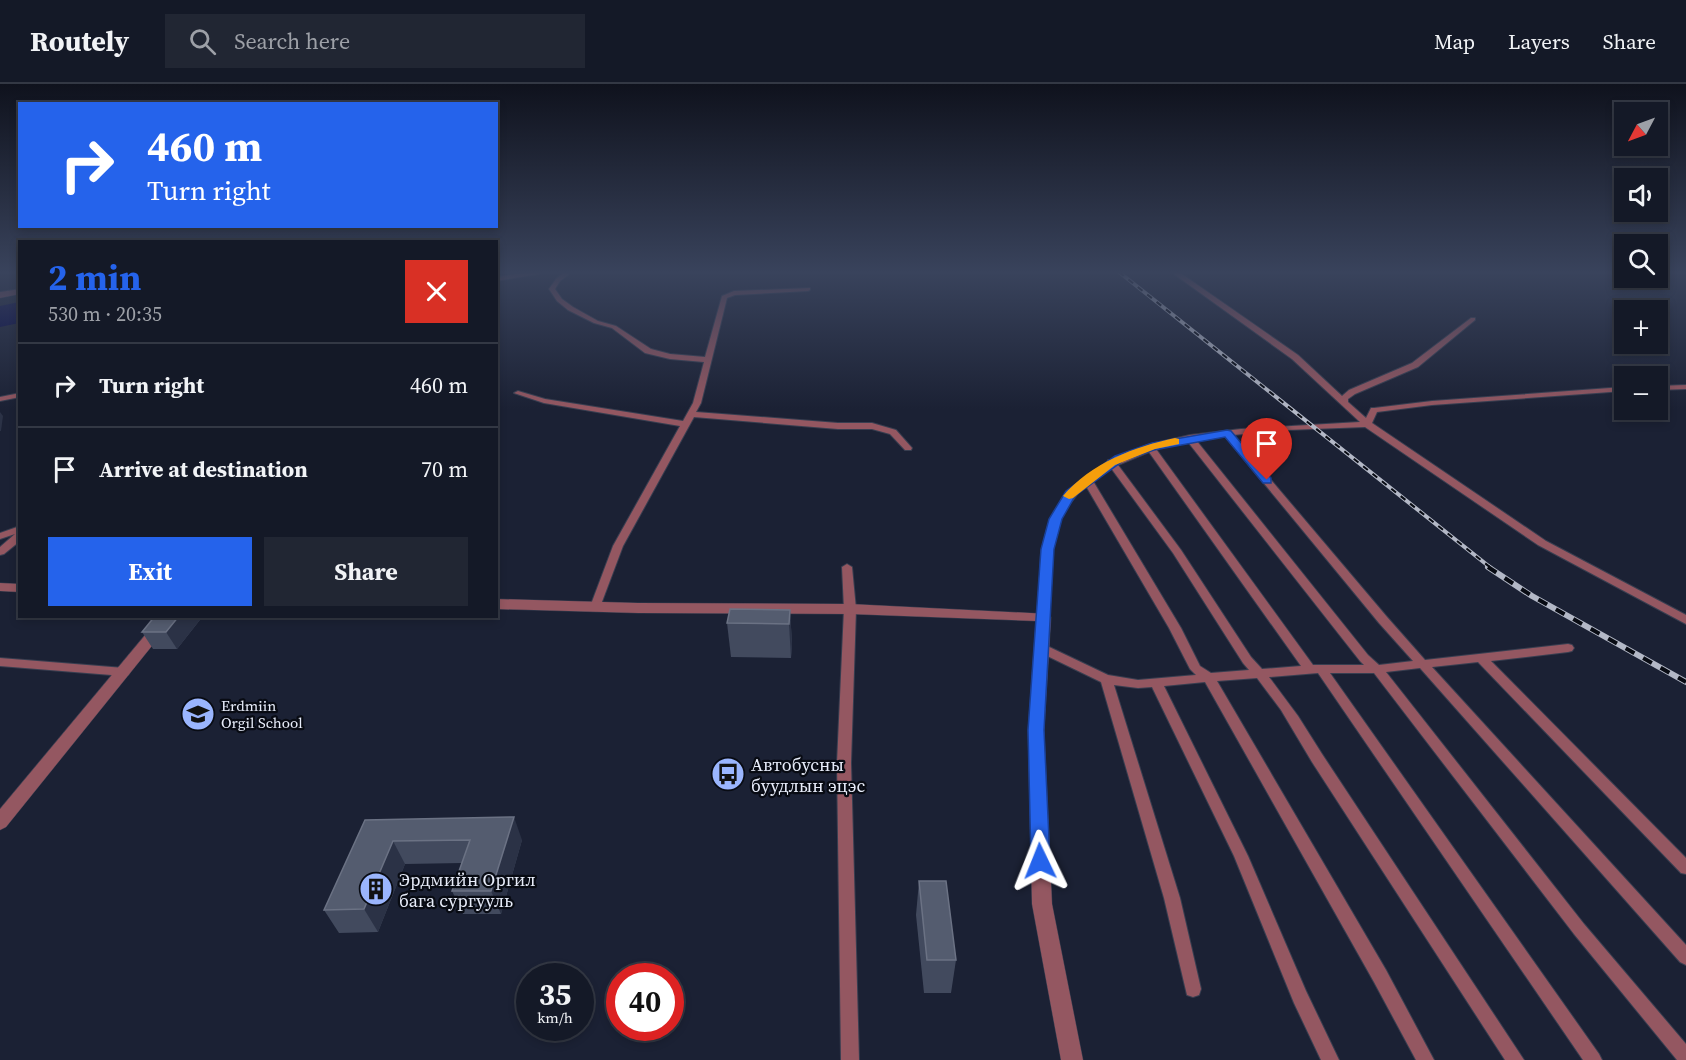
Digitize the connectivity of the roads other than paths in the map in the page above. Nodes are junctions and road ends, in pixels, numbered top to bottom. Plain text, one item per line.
1 (588, 318) edge
2 (719, 318) edge
3 (1239, 318) edge
4 (1473, 319) dead end
5 (708, 360) junction
6 (1686, 387) edge
7 (1668, 388) edge
8 (1614, 390) edge
9 (518, 393) dead end
10 (18, 395) edge
11 (0, 399) edge
12 (1344, 402) junction
13 (691, 414) junction
14 (686, 424) junction
15 (1366, 424) junction
16 (1227, 433) junction
17 (1190, 438) junction
18 (1150, 447) junction
19 (908, 448) dead end
20 (1111, 462) junction
21 (1088, 481) junction
22 (18, 530) edge
23 (18, 536) edge
24 (3, 540) edge
25 (0, 552) edge
26 (847, 567) dead end
27 (0, 587) edge
28 (18, 588) edge
29 (498, 604) edge
30 (595, 607) junction
31 (850, 609) junction
32 (1044, 616) junction
33 (167, 618) edge
34 (1686, 620) edge
35 (1041, 648) junction
36 (1568, 648) dead end
37 (1482, 659) junction
38 (0, 662) edge
39 (1423, 663) junction
40 (1315, 669) junction
41 (1377, 669) junction
42 (124, 672) junction
43 (1262, 675) junction
44 (1209, 678) junction
45 (1106, 679) junction
46 (1156, 682) junction
47 (0, 822) edge
48 (1686, 868) edge
49 (1686, 957) edge
50 (1193, 989) dead end
51 (1686, 1057) edge
52 (850, 1060) edge
53 (1072, 1060) edge
54 (1330, 1060) edge
55 (1425, 1060) edge
56 (1515, 1060) edge
57 (1593, 1060) edge

1 - 5 street
2 - 5 street
3 - 12 street
4 - 12 street
5 - 13 street
6 - 7 street
8 - 15 street
9 - 14 street
10 - 11 street
12 - 15 street
13 - 14 street
13 - 19 street
14 - 30 street
15 - 16 street
15 - 34 street
16 - 17 street
16 - 39 street
17 - 18 street
17 - 41 street
18 - 20 street
18 - 40 street
20 - 21 street
20 - 43 street
21 - 32 street
21 - 44 street
22 - 24 street
23 - 24 street
24 - 25 street
26 - 31 street
27 - 28 street
29 - 30 street
30 - 31 street
31 - 32 street
31 - 52 street
32 - 35 street
33 - 42 street
35 - 45 street
35 - 53 street
36 - 37 street
37 - 39 street
37 - 48 street
38 - 42 street
39 - 41 street
39 - 49 street
40 - 41 street
40 - 43 street
40 - 57 street
41 - 51 street
42 - 47 street
43 - 44 street
43 - 56 street
44 - 46 street
44 - 55 street
45 - 46 street
45 - 50 street
46 - 54 street

